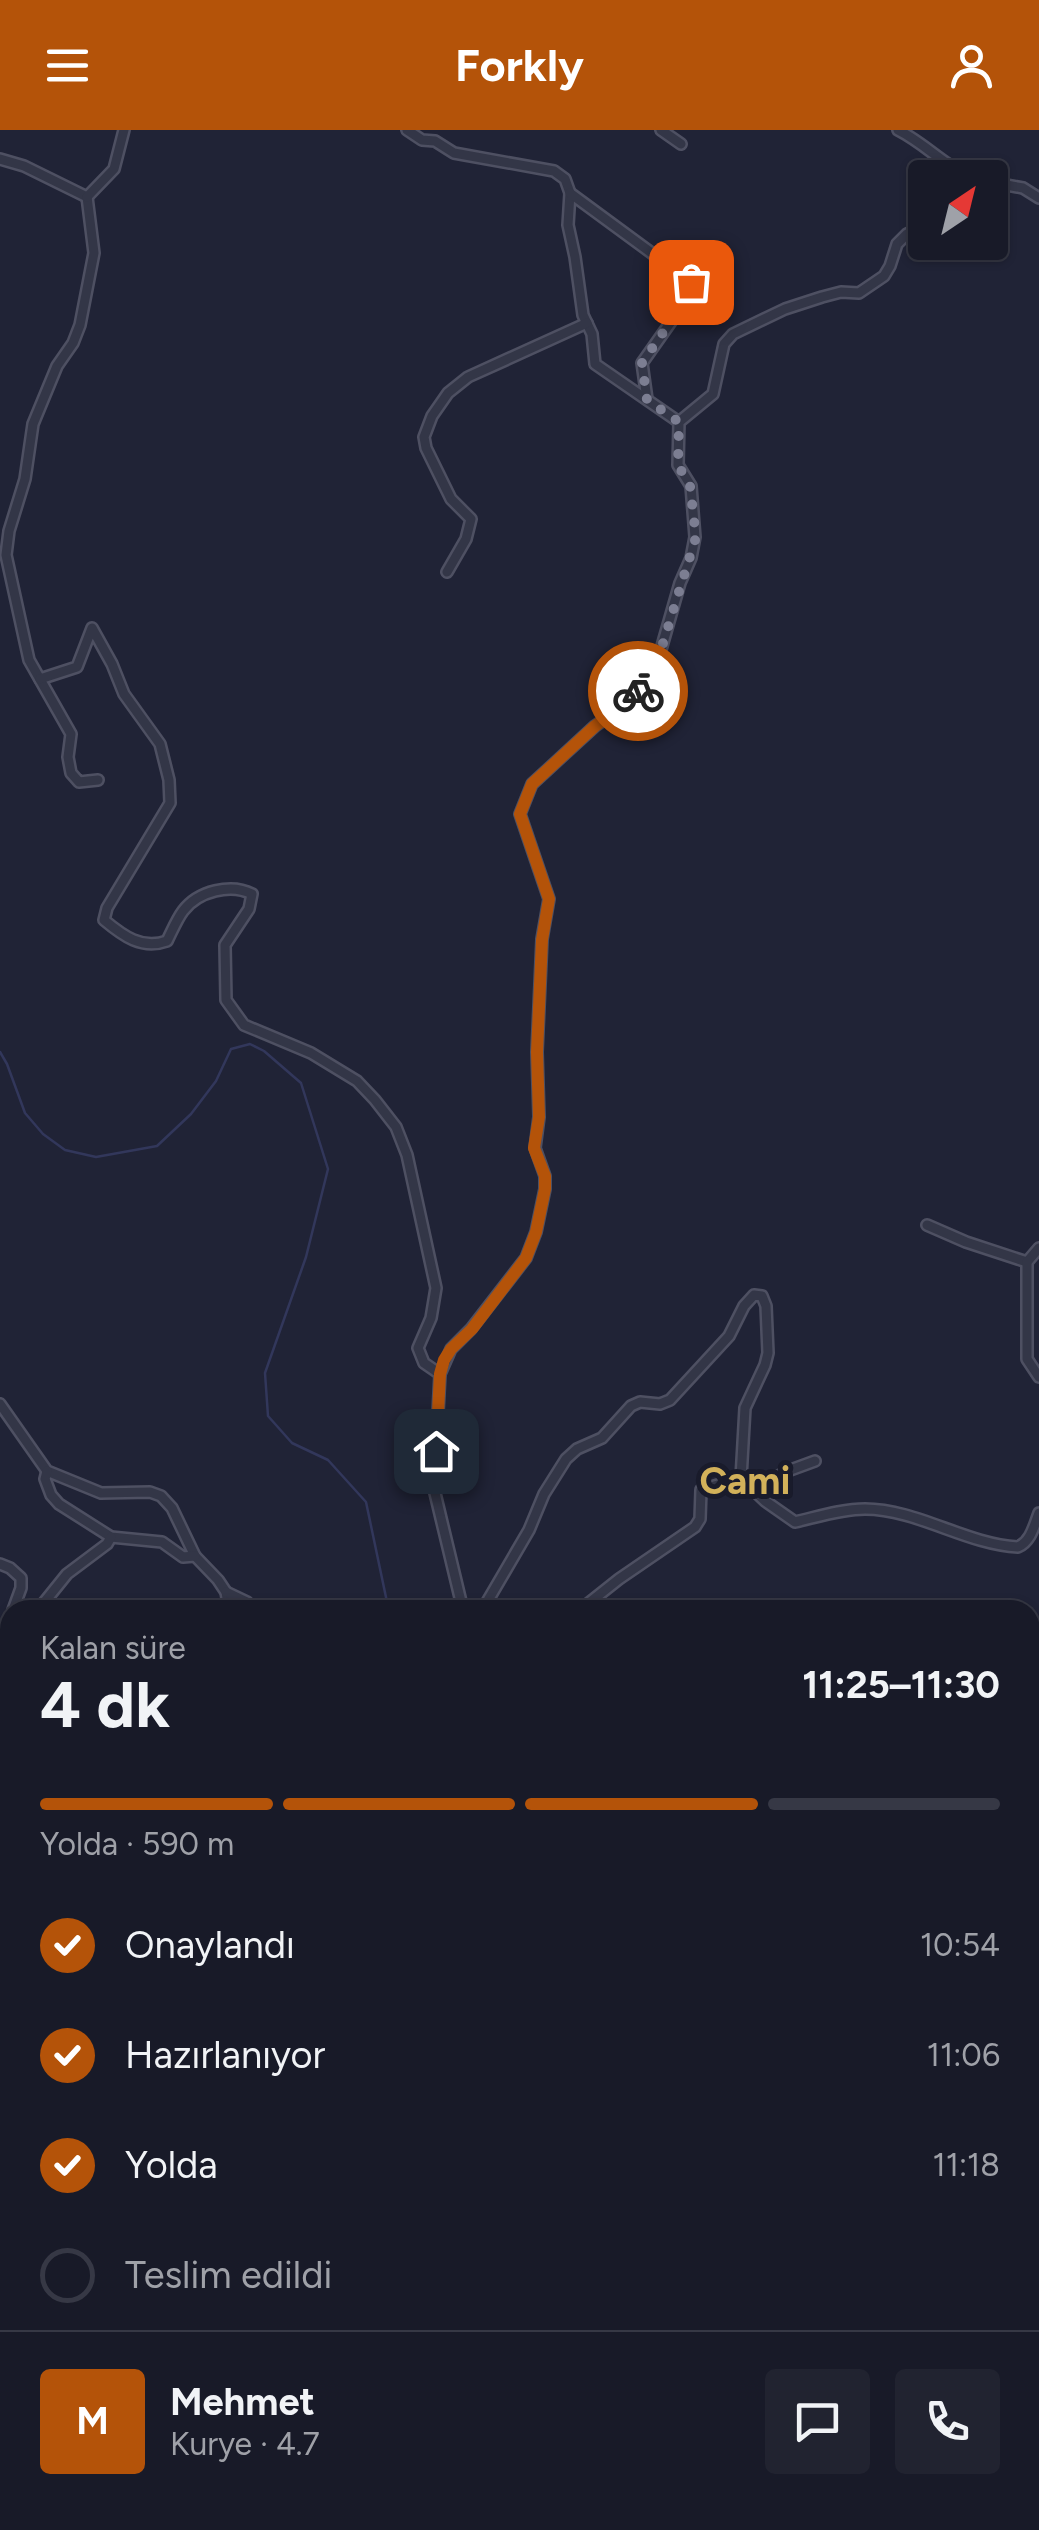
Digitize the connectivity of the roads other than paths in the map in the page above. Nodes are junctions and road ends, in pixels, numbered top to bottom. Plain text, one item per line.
1 (124, 130) edge
2 (408, 130) edge
3 (444, 130) edge
4 (662, 130) edge
5 (898, 130) edge
6 (436, 141) junction
7 (681, 144) dead end
8 (0, 159) edge
9 (942, 160) edge
10 (1008, 185) edge
11 (570, 193) junction
12 (87, 197) junction
13 (1039, 198) edge
14 (908, 233) edge
15 (587, 324) junction
16 (647, 400) junction
17 (679, 422) junction
18 (447, 572) dead end
19 (40, 679) junction
20 (98, 780) dead end
21 (927, 1225) dead end
22 (1039, 1248) edge
23 (1027, 1262) junction
24 (440, 1374) junction
25 (1039, 1377) edge
26 (0, 1404) edge
27 (815, 1461) dead end
28 (46, 1470) junction
29 (742, 1478) junction
30 (756, 1490) junction
31 (1039, 1514) edge
32 (110, 1537) junction
33 (195, 1556) junction
34 (0, 1564) edge
35 (226, 1592) junction
36 (17, 1600) edge
37 (46, 1600) edge
38 (227, 1600) edge
39 (242, 1600) edge
40 (461, 1600) edge
41 (488, 1600) edge
42 (593, 1600) edge

1 - 12 street
2 - 6 street
3 - 6 street
4 - 7 street
5 - 9 street
6 - 11 street
8 - 12 street
10 - 13 street
11 - 15 street
11 - 16 street
12 - 19 street
14 - 17 street
15 - 16 street
15 - 18 street
16 - 17 street
17 - 24 street
19 - 20 street
19 - 24 street
21 - 23 street
22 - 23 street
23 - 25 street
24 - 40 street
26 - 28 street
27 - 30 street
28 - 32 street
28 - 33 street
29 - 30 street
29 - 41 street
29 - 42 street
30 - 31 street
32 - 33 street
32 - 37 street
33 - 35 street
34 - 36 street
35 - 38 street
35 - 39 street

